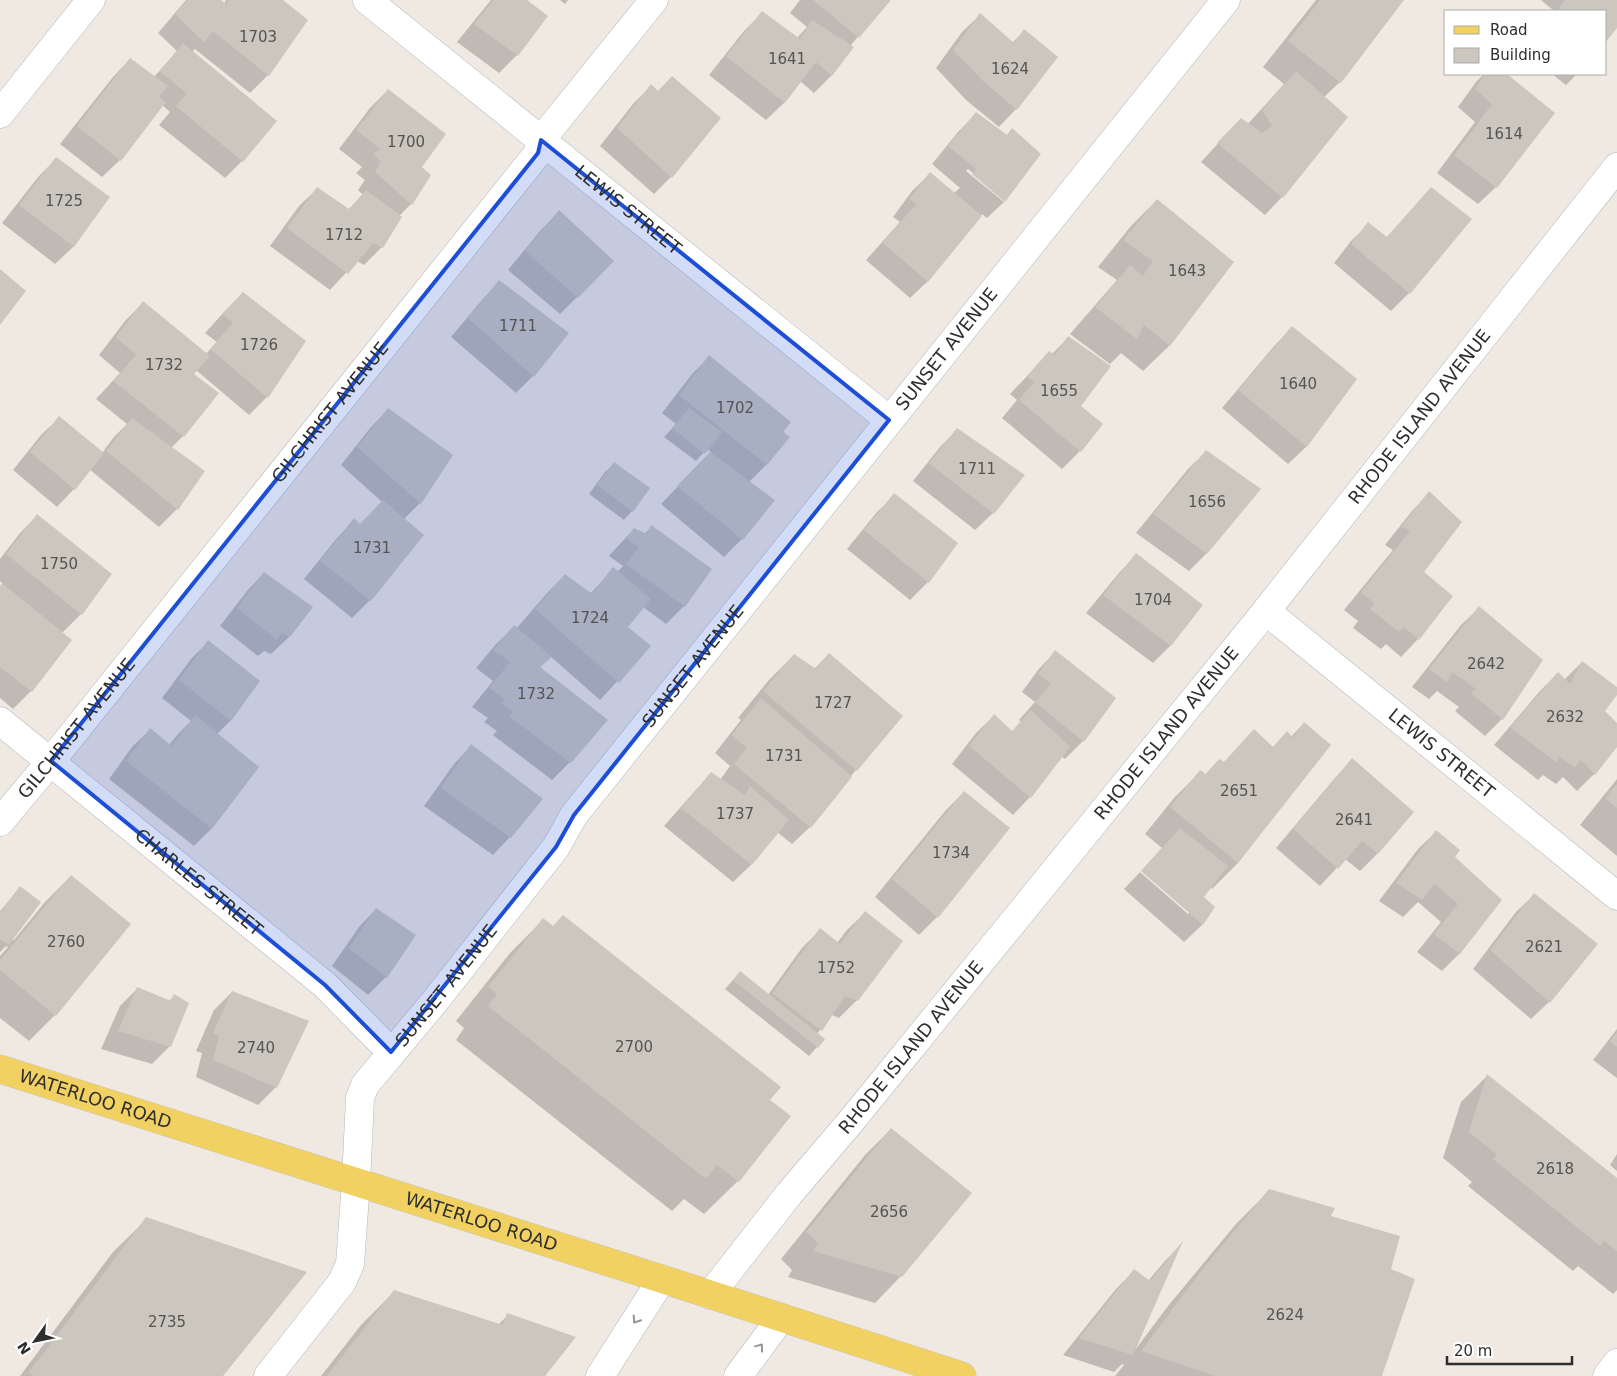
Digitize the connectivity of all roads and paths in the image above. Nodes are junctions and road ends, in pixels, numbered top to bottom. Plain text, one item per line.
1 (91, 0) edge
2 (367, 0) edge
3 (654, 0) edge
4 (1226, 0) edge
5 (0, 114) edge
6 (541, 140) junction
7 (1617, 167) edge
8 (889, 420) junction
9 (1266, 611) junction
10 (0, 721) edge
11 (50, 762) junction
12 (0, 822) edge
13 (1617, 896) edge
14 (391, 1052) junction
15 (0, 1069) edge
16 (356, 1182) junction
17 (662, 1279) junction
18 (710, 1295) junction
19 (781, 1318) junction
20 (1617, 1363) edge
21 (268, 1376) edge
22 (600, 1376) edge
23 (738, 1376) edge
24 (962, 1376) edge
25 (1607, 1376) edge

1 - 5 street
2 - 6 street, LEWIS STREET
3 - 6 street, GILCHRIST AVENUE
4 - 8 street, SUNSET AVENUE
6 - 8 street, LEWIS STREET
6 - 11 street, GILCHRIST AVENUE
7 - 9 street, RHODE ISLAND AVENUE
8 - 14 street, SUNSET AVENUE
9 - 13 street, LEWIS STREET
9 - 18 street, RHODE ISLAND AVENUE
10 - 11 street, CHARLES STREET
11 - 12 street, GILCHRIST AVENUE
11 - 14 street, CHARLES STREET
14 - 16 street, SUNSET AVENUE
15 - 16 main road, WATERLOO ROAD
16 - 17 main road, WATERLOO ROAD
16 - 21 street, SUNSET AVENUE
17 - 18 main road, WATERLOO ROAD
17 -> 22 street
18 - 19 main road, WATERLOO ROAD
23 -> 19 street
19 - 24 main road, WATERLOO ROAD
20 - 25 street

